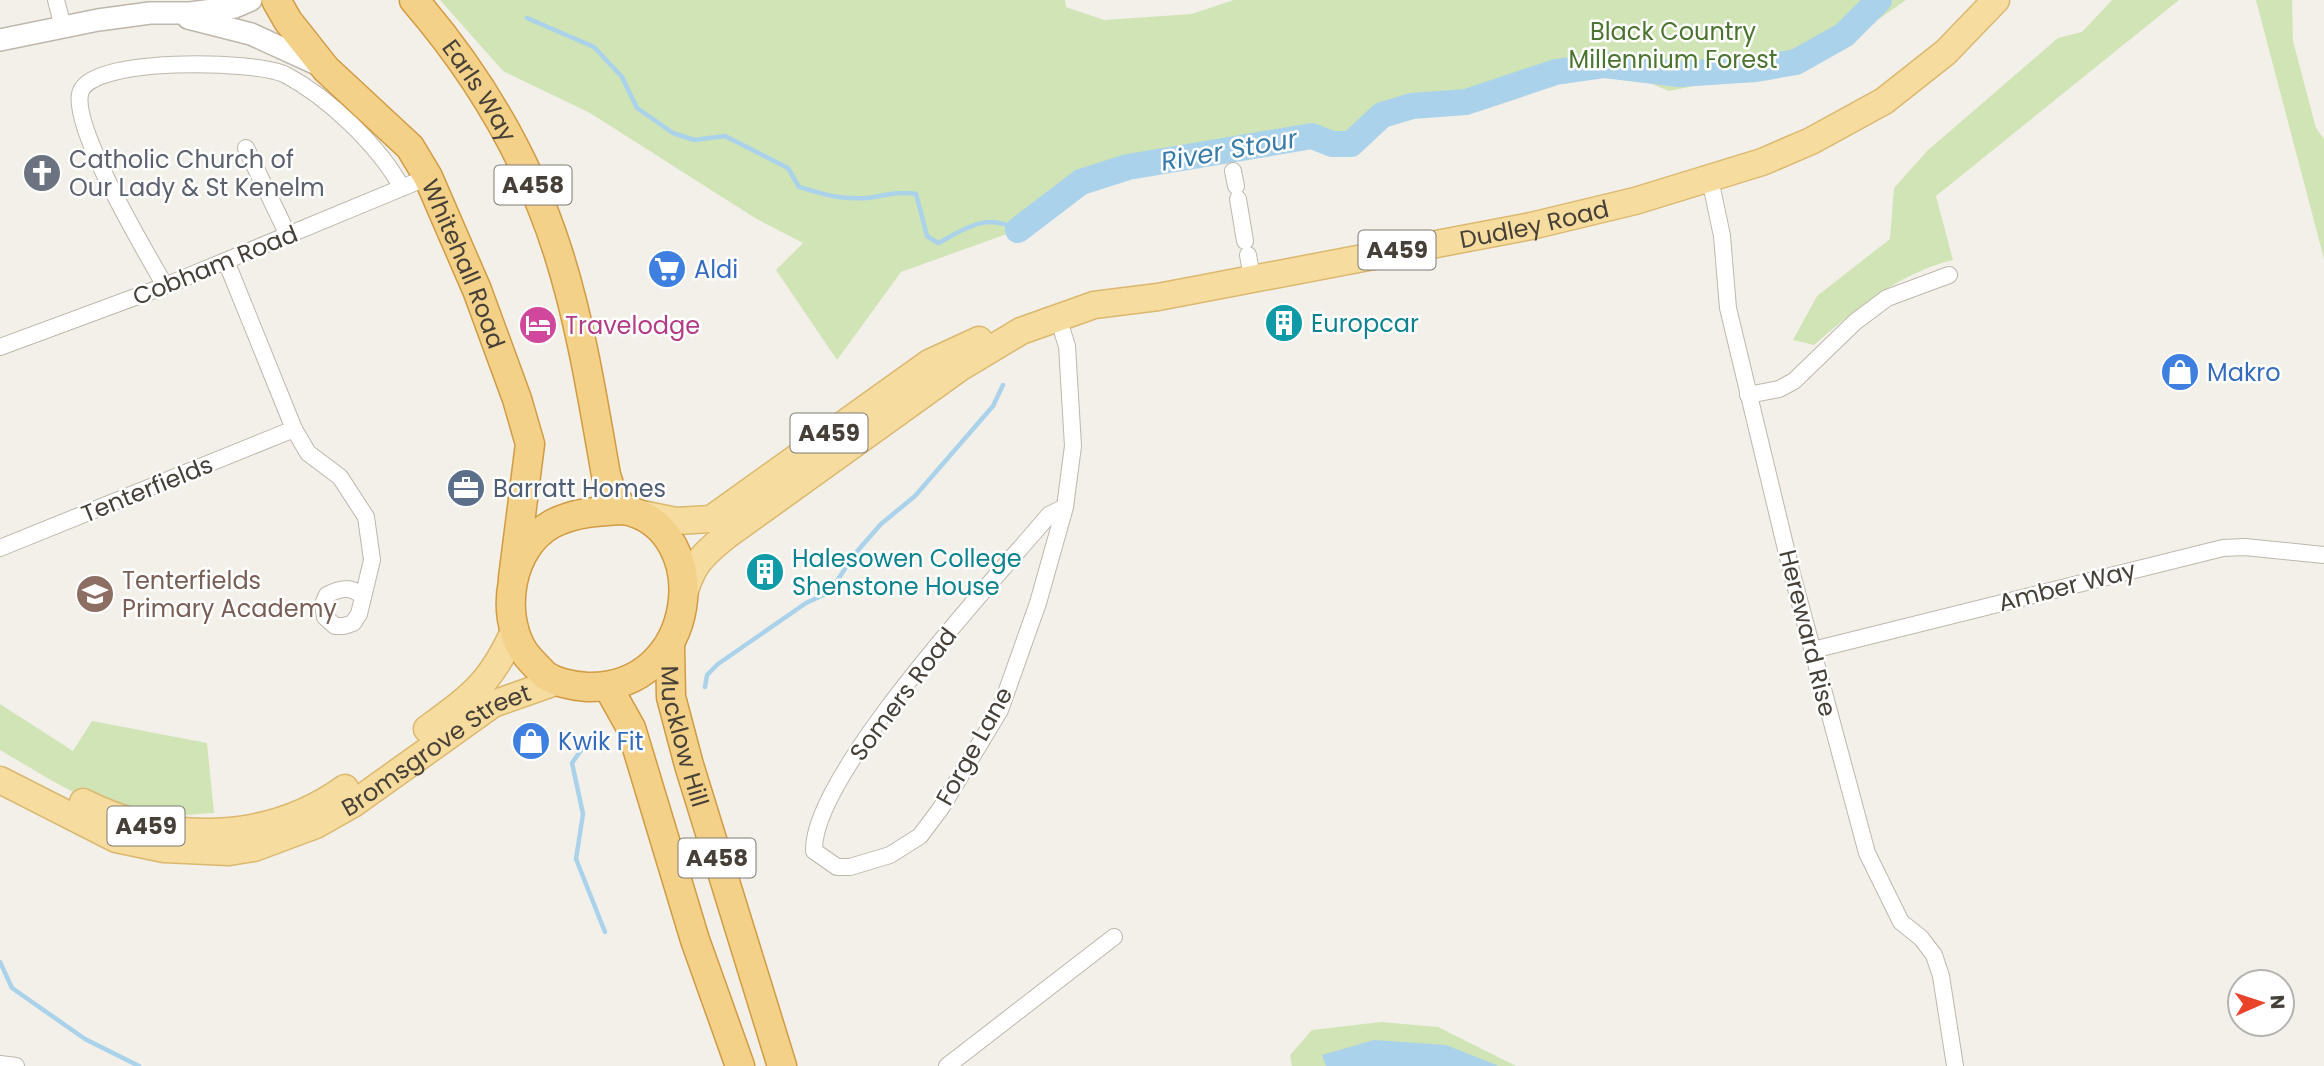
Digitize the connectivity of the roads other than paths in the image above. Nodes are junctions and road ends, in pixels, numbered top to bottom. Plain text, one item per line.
1 (56, 0) edge
2 (251, 0) edge
3 (276, 0) edge
4 (414, 0) edge
5 (1996, 0) edge
6 (174, 14) junction
7 (62, 27) junction
8 (0, 40) edge
9 (327, 69) junction
10 (246, 148) dead end
11 (428, 177) junction
12 (1710, 179) junction
13 (1236, 185) dead end
14 (402, 188) junction
15 (288, 235) junction
16 (1249, 258) junction
17 (226, 261) junction
18 (1949, 275) dead end
19 (165, 286) junction
20 (1058, 318) junction
21 (1021, 331) junction
22 (0, 347) edge
23 (1748, 396) junction
24 (294, 429) junction
25 (1065, 506) junction
26 (631, 512) junction
27 (0, 548) edge
28 (2324, 555) edge
29 (513, 578) junction
30 (362, 596) dead end
31 (684, 598) junction
32 (515, 629) junction
33 (670, 647) junction
34 (1813, 650) junction
35 (558, 681) junction
36 (608, 687) junction
37 (0, 760) edge
38 (0, 780) edge
39 (310, 818) junction
40 (814, 836) joint
41 (1114, 937) dead end
42 (0, 1064) edge
43 (16, 1066) edge
44 (740, 1066) edge
45 (782, 1066) edge
46 (947, 1066) edge
47 (1955, 1066) edge

1 - 7 street
2 - 6 street
3 - 9 highway, Whitehall Road
4 - 26 highway, Earls Way / A458
5 - 12 main road, Dudley Road / A459
6 - 7 street
6 - 9 street
7 - 8 street
9 - 11 highway, Whitehall Road
10 - 15 street
11 - 14 street, Cobham Road
11 - 29 highway, Whitehall Road
12 - 16 main road, Dudley Road / A459
12 - 23 street, Hereward Rise
13 - 16 street
14 - 15 street, Cobham Road
14 - 19 street
15 - 17 street, Cobham Road
16 - 20 main road, Dudley Road / A459
17 - 19 street, Cobham Road
17 - 24 street
18 - 23 street
19 - 22 street, Cobham Road
20 - 21 main road, Dudley Road / A459
20 - 25 street, Forge Lane
21 - 26 main road, A459
21 - 31 main road, A459
23 - 34 street, Hereward Rise
24 - 27 street, Tenterfields
24 - 30 street
25 - 40 street, Somers Road
25 - 40 street, Forge Lane
26 - 29 highway
26 - 31 highway, A458
28 - 34 street, Amber Way
29 - 32 highway
31 - 33 highway, A458
32 - 35 highway
32 - 39 main road, Bromsgrove Street / A459
33 - 36 highway
33 - 45 highway, Mucklow Hill / A458
34 - 47 street, Hereward Rise
35 - 36 highway
35 - 39 main road, Bromsgrove Street / A459
36 - 44 highway, Mucklow Hill / A458
37 - 39 main road, A459
38 - 39 main road, A459
41 - 46 street
42 - 43 street

